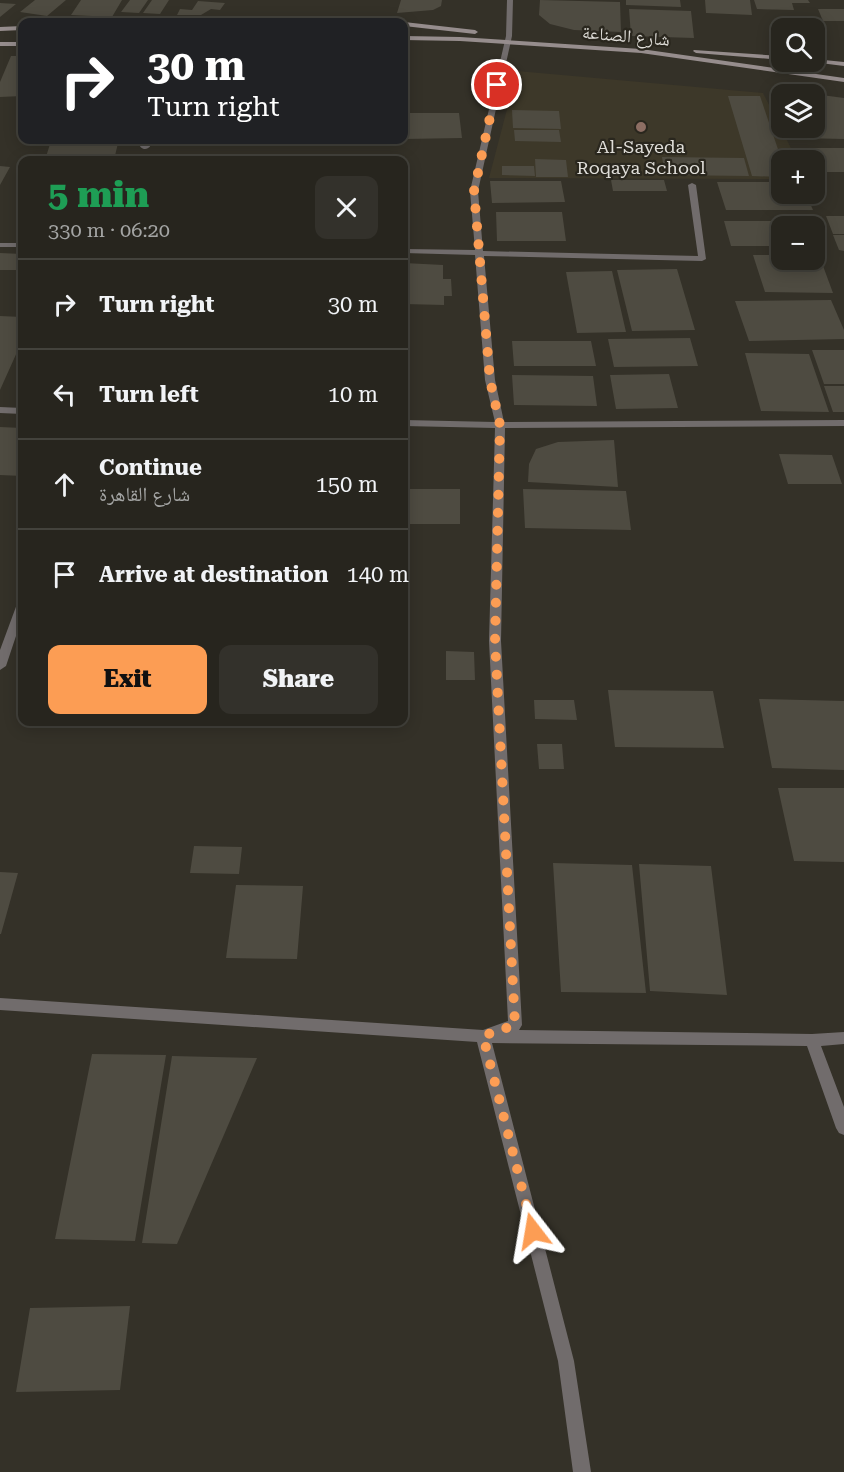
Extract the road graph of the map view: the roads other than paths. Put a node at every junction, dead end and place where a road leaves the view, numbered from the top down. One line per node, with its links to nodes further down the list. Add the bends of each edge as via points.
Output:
1 (510, 0): 6 (street)
2 (408, 25): 6 (main road, شارع الصناعة)
3 (18, 28): 4 (main road)
4 (0, 29)
5 (408, 38): 6 (main road, شارع الصناعة)
6 (508, 39): 9 (main road, شارع الصناعة); 12 (main road, شارع الصناعة, via 641,51); 17 (street, via 474,191)
7 (0, 44): 8 (main road)
8 (18, 44)
9 (771, 57)
10 (825, 62): 11 (main road)
11 (844, 64)
12 (844, 80)
13 (692, 185): 17 (street, via 702,259)
14 (0, 245): 15 (street)
15 (18, 245)
16 (408, 251): 17 (street)
17 (479, 253): 22 (street, via 490,380)
18 (0, 410): 19 (street)
19 (18, 411)
20 (408, 423): 22 (street)
21 (844, 423): 22 (street)
22 (500, 425): 26 (street, via 495,641 515,1025)
23 (18, 615): 24 (street)
24 (0, 666)
25 (0, 1004): 26 (street)
26 (483, 1036): 28 (street); 30 (street, via 566,1361)
27 (844, 1038): 28 (street)
28 (812, 1040): 29 (street)
29 (844, 1128)
30 (582, 1472)

